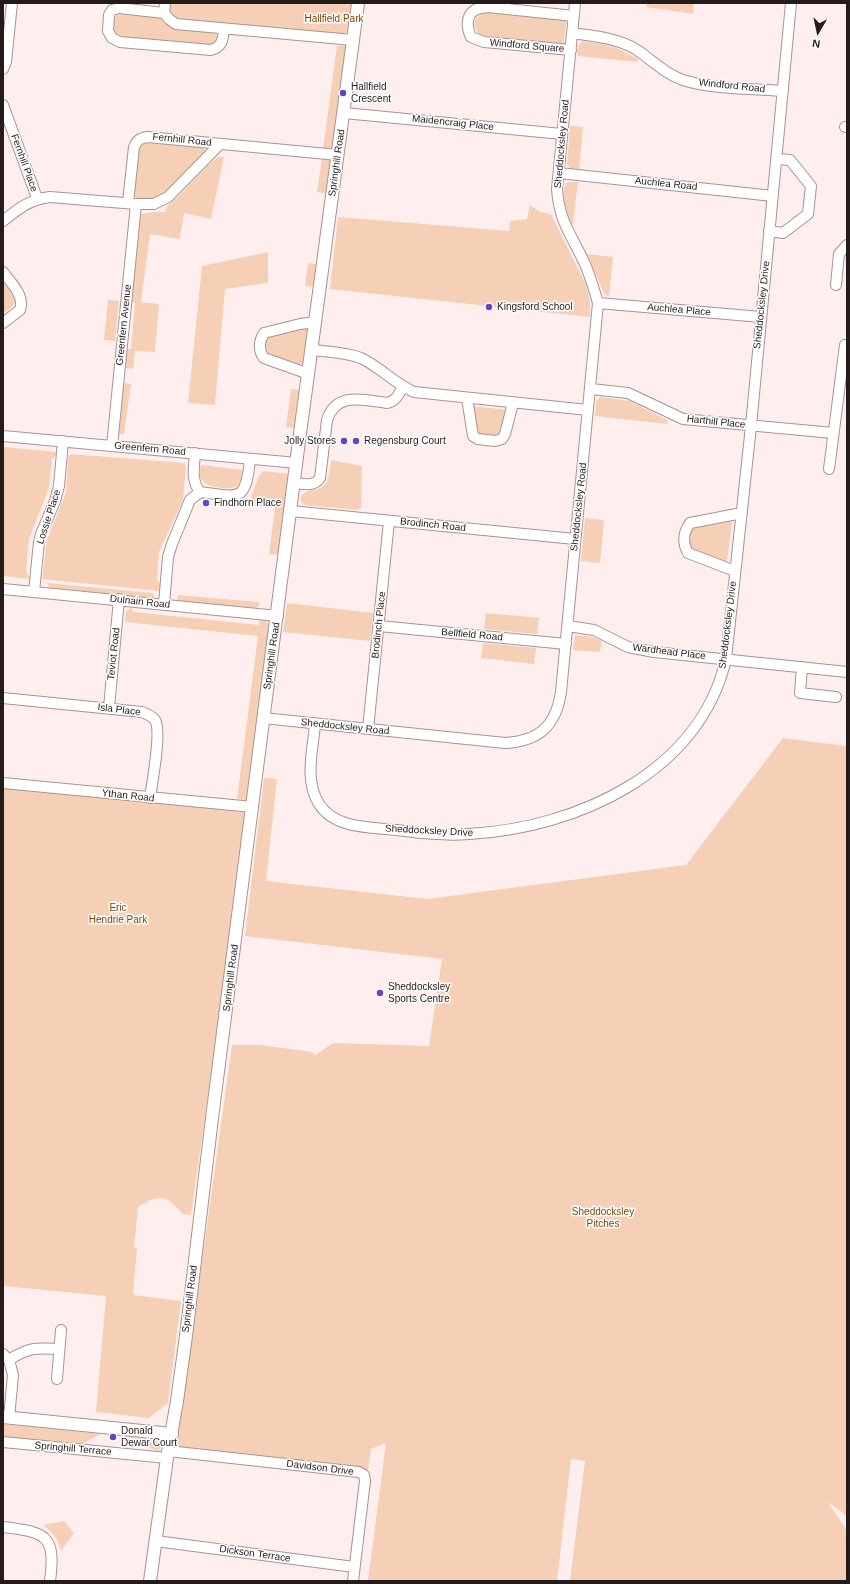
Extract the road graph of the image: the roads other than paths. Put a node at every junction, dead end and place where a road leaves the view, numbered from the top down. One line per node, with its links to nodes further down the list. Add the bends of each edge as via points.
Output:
1 (12, 3): 10 (street)
2 (358, 3): 9 (street, Springhill Road)
3 (575, 3): 6 (street, Sheddocksley Road)
4 (791, 3): 13 (street, Sheddocksley Drive)
5 (165, 8): 7 (street, via 169,19 176,24); 7 (street, via 112,10 109,15 108,31 112,38 120,42 211,50 221,44)
6 (574, 16): 8 (street, Sheddocksley Road); 11 (street, Windford Square, via 488,7 475,10 467,23 471,37 484,42)
7 (224, 29): 9 (street)
8 (572, 33): 11 (street, Sheddocksley Road); 13 (street, Windford Road, via 616,40 683,80 708,85)
9 (354, 40): 15 (street, Springhill Road)
10 (6, 41): 12 (street, via 6,62)
11 (571, 50): 16 (street, Sheddocksley Road)
12 (3, 69)
13 (783, 91): 19 (street, Sheddocksley Drive)
14 (3, 105): 22 (street, Fernhill Place)
15 (344, 113): 16 (street, Maidencraig Place); 18 (street, Springhill Road)
16 (562, 134): 20 (street, Sheddocksley Road)
17 (220, 144): 18 (street, Fernhill Road); 23 (street, Fernhill Road, via 168,197 154,204); 23 (street, Fernhill Road, via 148,137 136,141)
18 (338, 156): 31 (street, Springhill Road)
19 (777, 159): 21 (street, Sheddocksley Drive); 25 (street, via 790,160 810,186 808,214 783,233)
20 (559, 173): 21 (street, Auchlea Road); 29 (street, Sheddocksley Road, via 558,206 564,224 593,282)
21 (773, 196): 25 (street, Sheddocksley Drive)
22 (37, 198): 23 (street, Fernhill Road, via 65,197); 24 (street)
23 (132, 204): 45 (street, Greenfern Avenue)
24 (3, 221)
25 (769, 231): 30 (street, Sheddocksley Drive)
26 (847, 246): 28 (street, via 839,254)
27 (3, 272): 32 (street, via 22,301 20,310)
28 (836, 285)
29 (598, 303): 30 (street, Auchlea Place); 37 (street, Sheddocksley Road)
30 (761, 317): 41 (street, Sheddocksley Drive)
31 (316, 322): 34 (street, Springhill Road); 35 (street, via 264,333 259,349 264,358)
32 (3, 323)
33 (845, 345): 42 (street)
34 (312, 350): 35 (street, Springhill Road); 36 (street, via 350,354 363,359)
35 (309, 374): 48 (street, Springhill Road)
36 (403, 387): 38 (street, via 414,392); 50 (street, via 392,402 352,399 336,405 330,411 327,420 318,482)
37 (591, 389): 40 (street, Sheddocksley Road); 41 (street, Harthill Place, via 628,393 683,420)
38 (467, 398): 39 (street); 39 (street, via 473,436 478,440 502,439)
39 (513, 403): 40 (street)
40 (588, 410): 55 (street, Sheddocksley Road)
41 (751, 426): 42 (street); 53 (street, Sheddocksley Drive)
42 (833, 433): 49 (street)
43 (3, 436): 44 (street, Greenfern Road)
44 (63, 441): 45 (street, Greenfern Road); 58 (street, Lossie Place, via 59,486 39,542)
45 (112, 446): 46 (street, Greenfern Road)
46 (195, 454): 47 (street, Greenfern Road); 51 (street, via 194,477)
47 (250, 459): 48 (street, Greenfern Road); 51 (street, via 247,483 240,494 234,496)
48 (297, 463): 50 (street, Springhill Road)
49 (829, 469)
50 (294, 483): 52 (street, Springhill Road)
51 (200, 492): 60 (street, via 190,500 172,544 168,557)
52 (291, 511): 54 (street, Brodinch Road); 61 (street, Springhill Road)
53 (742, 513): 56 (street, Sheddocksley Drive); 56 (street, Sheddocksley Drive, via 690,523 683,538 688,553)
54 (389, 521): 55 (street, Brodinch Road); 62 (street, Brodinch Place)
55 (575, 539): 63 (street, Sheddocksley Road)
56 (735, 570): 65 (street, Sheddocksley Drive)
57 (3, 589): 58 (street, Dulnain Road)
58 (34, 592): 59 (street, Dulnain Road)
59 (119, 599): 60 (street, Dulnain Road); 70 (street, Teviot Road)
60 (164, 604): 61 (street, Dulnain Road)
61 (278, 616): 71 (street, Springhill Road)
62 (379, 626): 64 (street, Bellfield Road); 73 (street, Brodinch Place)
63 (568, 626): 64 (street, Sheddocksley Road); 65 (street, Wardhead Place, via 594,630 628,647)
64 (566, 644): 73 (street, Sheddocksley Road, via 559,706 554,718 534,737 520,742 505,743)
65 (726, 659): 66 (street, Wardhead Place); 72 (street, Sheddocksley Drive, via 719,684 707,710 679,748 652,772 605,799 575,812 497,832 410,832 354,826 334,818 320,804 311,783)
66 (802, 667): 67 (street, Wardhead Place); 68 (street, via 800,693)
67 (847, 672)
68 (836, 696)
69 (3, 698): 70 (street, Isla Place)
70 (108, 708): 75 (street, Isla Place, via 142,712 154,719 157,725)
71 (264, 718): 72 (street, Sheddocksley Road); 76 (street, Springhill Road)
72 (315, 724): 73 (street, Sheddocksley Road)
73 (368, 729)
74 (3, 783): 75 (street, Ythan Road)
75 (150, 798): 76 (street, Ythan Road)
76 (253, 808): 82 (street, Springhill Road)
77 (61, 1330): 78 (street)
78 (60, 1349): 79 (street, via 36,1348); 80 (street)
79 (6, 1357): 81 (street, via 13,1375)
80 (57, 1379)
81 (6, 1418): 82 (street)
82 (172, 1434): 84 (street, Springhill Road)
83 (3, 1442): 84 (street, Springhill Terrace)
84 (168, 1455): 86 (street, Springhill Road); 87 (street, Davidson Drive, via 359,1472 364,1475 366,1481)
85 (3, 1527): 88 (street, via 28,1530 43,1537 51,1547)
86 (156, 1540): 87 (street, Dickson Terrace); 89 (street, Springhill Road)
87 (354, 1567): 90 (street, Davidson Drive)
88 (50, 1581)
89 (150, 1581)
90 (353, 1581)

